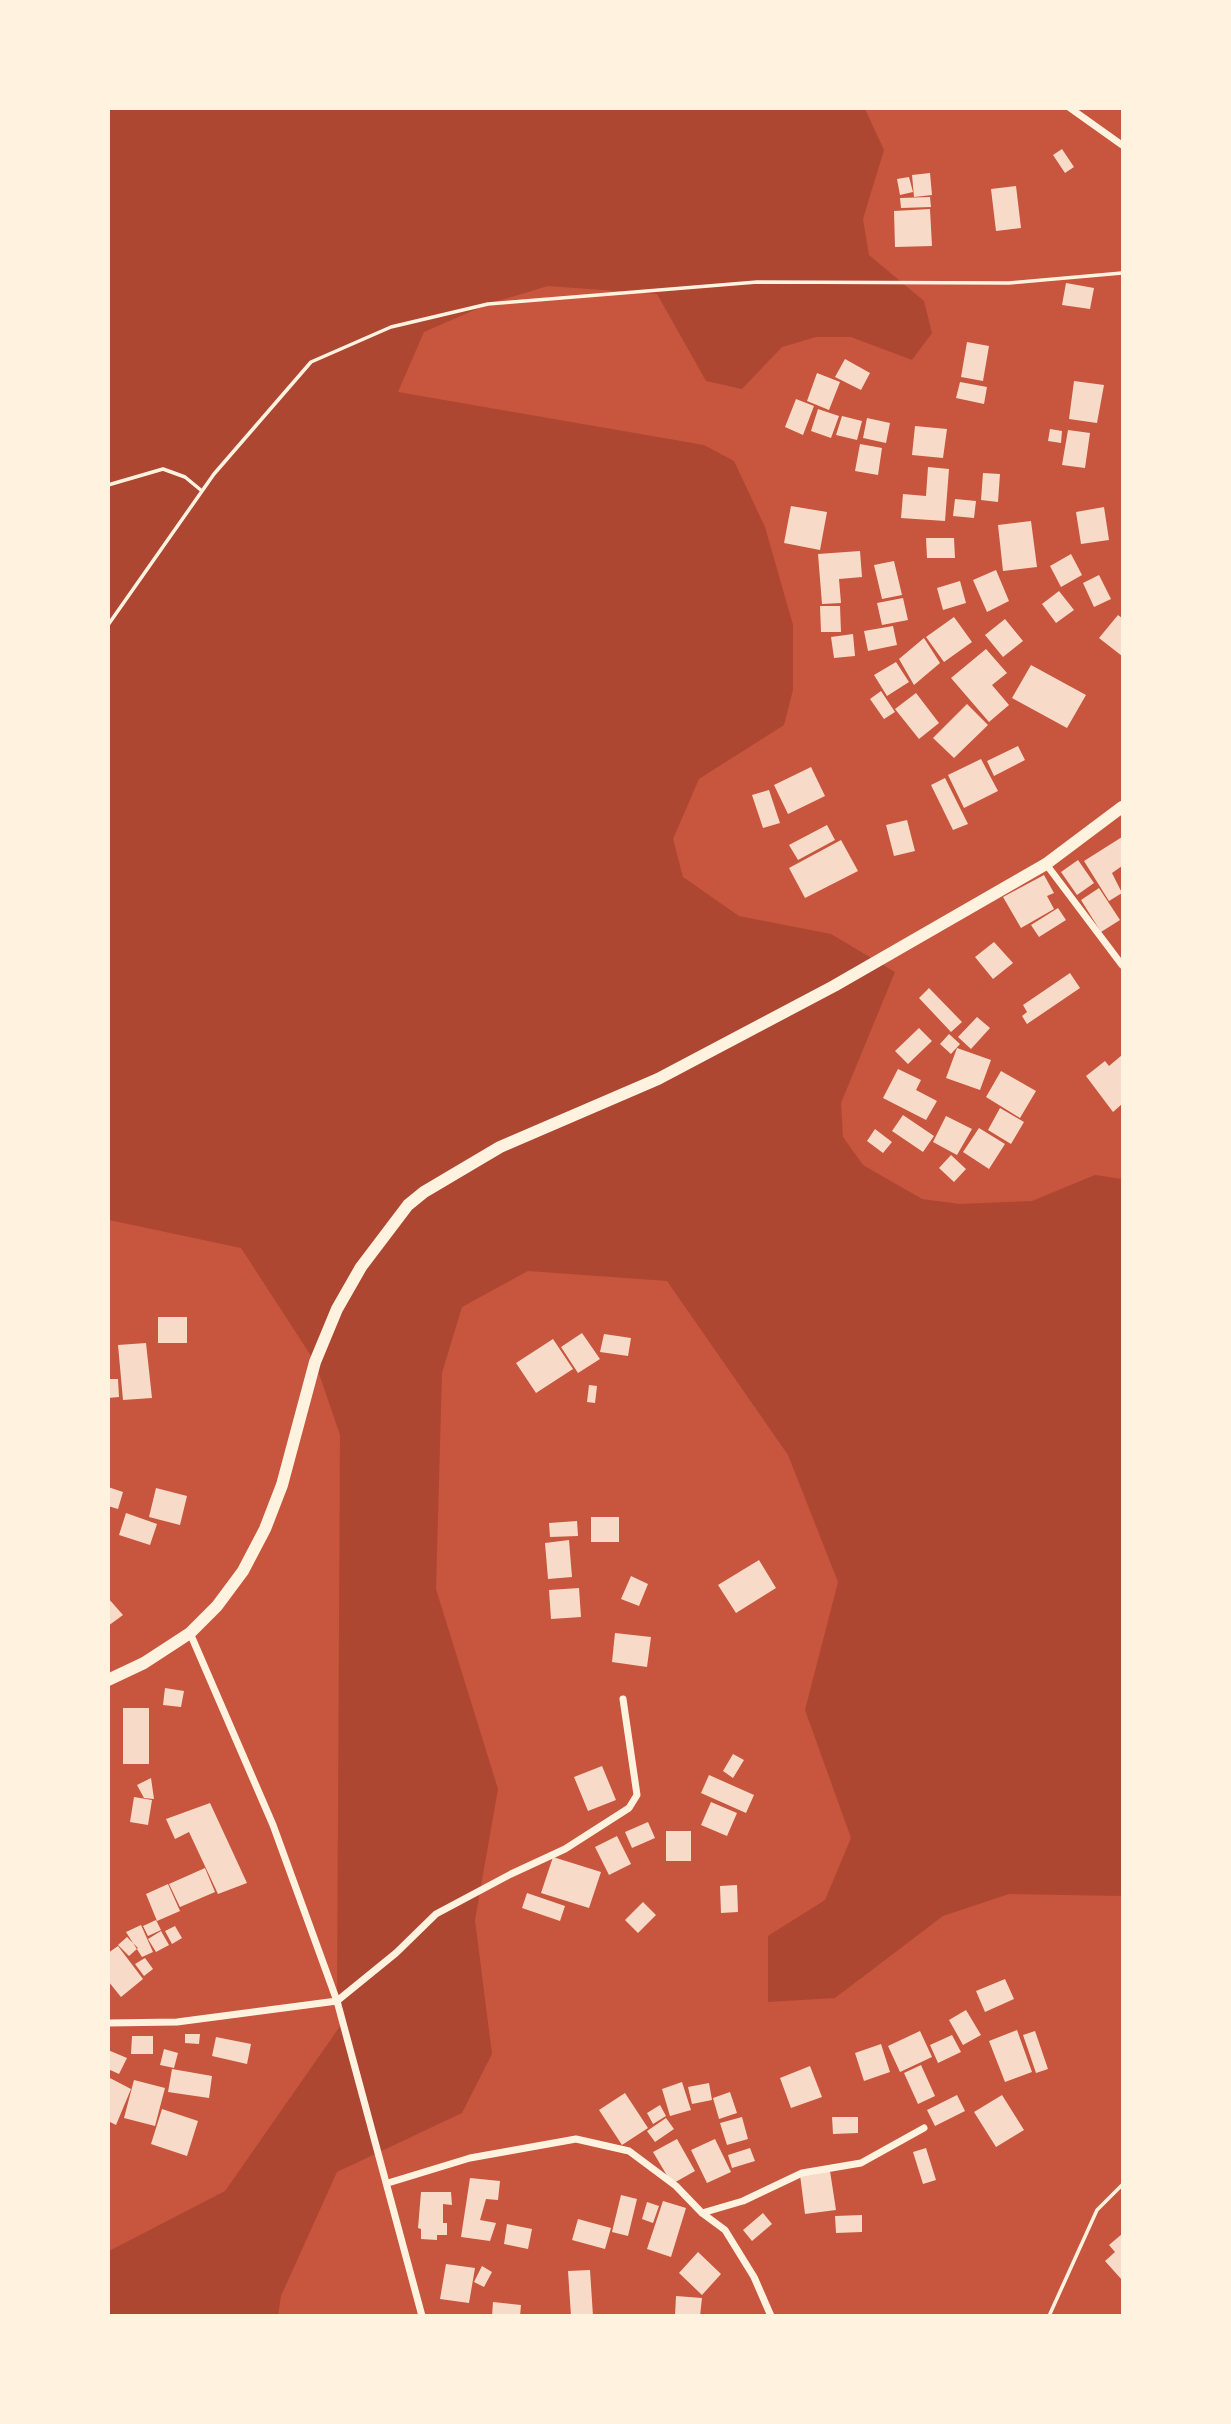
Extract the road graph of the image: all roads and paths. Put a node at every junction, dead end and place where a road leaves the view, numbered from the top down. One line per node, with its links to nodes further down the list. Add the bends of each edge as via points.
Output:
1 (1070, 108): 2 (street)
2 (1122, 145)
3 (1122, 273): 5 (path, via 1009,283 757,282 488,304 391,327 311,362)
4 (108, 485): 5 (path, via 163,469)
5 (202, 491): 6 (path)
6 (108, 625)
7 (1122, 807): 8 (highway)
8 (1046, 864): 9 (street); 10 (highway, via 834,986 658,1079 500,1147 408,1205 337,1309 315,1362 265,1530 236,1579)
9 (1122, 965)
10 (190, 1633): 11 (highway, via 144,1663); 13 (street, via 273,1825)
11 (108, 1679)
12 (623, 1699): 13 (street, via 637,1794 629,1808 565,1849 436,1914)
13 (337, 2001): 14 (street, via 177,2022); 16 (street)
14 (108, 2023)
15 (924, 2128): 18 (street, via 861,2163 802,2173 743,2201)
16 (388, 2183): 18 (street, via 470,2158 576,2139 629,2151 676,2186); 19 (street)
17 (1122, 2185): 21 (path, via 1097,2210)
18 (702, 2213): 20 (street, via 726,2230)
19 (422, 2315)
20 (771, 2315)
21 (1049, 2315)

